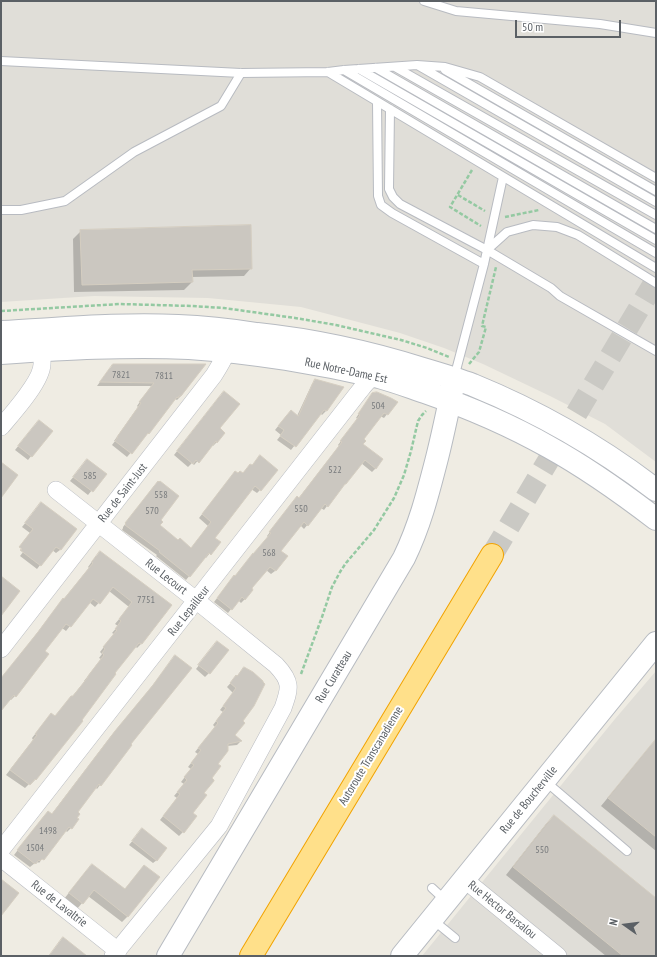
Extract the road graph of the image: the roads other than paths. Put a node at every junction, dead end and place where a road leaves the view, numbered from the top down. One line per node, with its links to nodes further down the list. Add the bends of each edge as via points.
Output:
1 (424, 1): 2 (lane, via 456,11 600,24)
2 (656, 33)
3 (1, 61): 11 (lane)
4 (417, 65): 5 (lane); 6 (lane); 17 (lane)
5 (439, 66): 15 (lane, via 480,78); 16 (lane)
6 (395, 67): 7 (lane); 19 (lane)
7 (376, 68): 8 (lane); 20 (lane)
8 (359, 69): 9 (lane); 21 (lane)
9 (344, 70): 10 (lane); 23 (lane)
10 (328, 72): 11 (lane); 12 (lane)
11 (241, 73): 18 (lane, via 221,106 134,152 65,201 21,210)
12 (377, 102): 13 (lane); 24 (lane, via 378,196 381,204 392,213)
13 (390, 109): 14 (lane); 22 (lane, via 389,189 393,197 400,204)
14 (503, 177): 22 (lane); 25 (lane)
15 (656, 178)
16 (656, 191)
17 (656, 202)
18 (1, 210)
19 (656, 215)
20 (656, 228)
21 (656, 240)
22 (487, 250): 24 (lane); 26 (lane, via 507,232 533,225 557,227 578,235); 31 (lane, via 560,296)
23 (656, 253)
24 (484, 264): 33 (lane)
25 (656, 268)
26 (656, 283)
27 (233, 331): 29 (main road, Rue Notre-Dame Est, via 152,325 81,327); 30 (street, Rue de Saint-Just); 33 (main road, Rue Notre-Dame Est, via 303,340)
28 (1, 332): 29 (main road, Rue Notre-Dame Est)
29 (39, 340): 30 (main road, Rue Notre-Dame Est, via 121,348); 32 (main road, Rue Notre-Dame Est); 36 (street, via 41,374)
30 (228, 351): 34 (main road, Rue Notre-Dame Est, via 307,363); 40 (street, Rue de Saint-Just, via 214,375)
31 (656, 351)
32 (1, 353)
33 (460, 374): 35 (main road, Rue Curatteau); 38 (main road, Rue Notre-Dame Est, via 473,386 553,423 600,451)
34 (380, 378): 35 (main road, Rue Notre-Dame Est); 41 (street, Rue Lepailleur, via 369,380 358,393)
35 (440, 404): 39 (main road, Rue Notre-Dame Est, via 489,417 550,447 606,482); 52 (main road, Rue Curatteau, via 446,421 416,532 404,558)
36 (1, 428)
37 (56, 490): 40 (street, Rue Lecourt)
38 (656, 490)
39 (656, 519)
40 (99, 524): 41 (street, Rue Lecourt); 43 (street, Rue de Saint-Just)
41 (197, 601): 45 (street, Rue Lepailleur); 51 (street, Rue Lecourt, via 294,680 282,708 219,826)
42 (656, 643): 44 (main road, Rue de Boucherville)
43 (1, 649)
44 (544, 781): 46 (lane); 48 (main road, Rue de Boucherville)
45 (1, 850)
46 (627, 851)
47 (1, 858): 51 (street, Rue de Lavaltrie)
48 (465, 880): 49 (main road, Rue de Boucherville, via 439,895); 56 (street, Rue Hector Barsalou)
49 (432, 919): 50 (lane); 55 (main road, Rue de Boucherville)
50 (455, 938)
51 (115, 953)
52 (168, 956)
53 (252, 956): 54 (highway, Autoroute Transcanadienne, via 497,558)
54 (267, 956)
55 (402, 956)
56 (558, 956)

